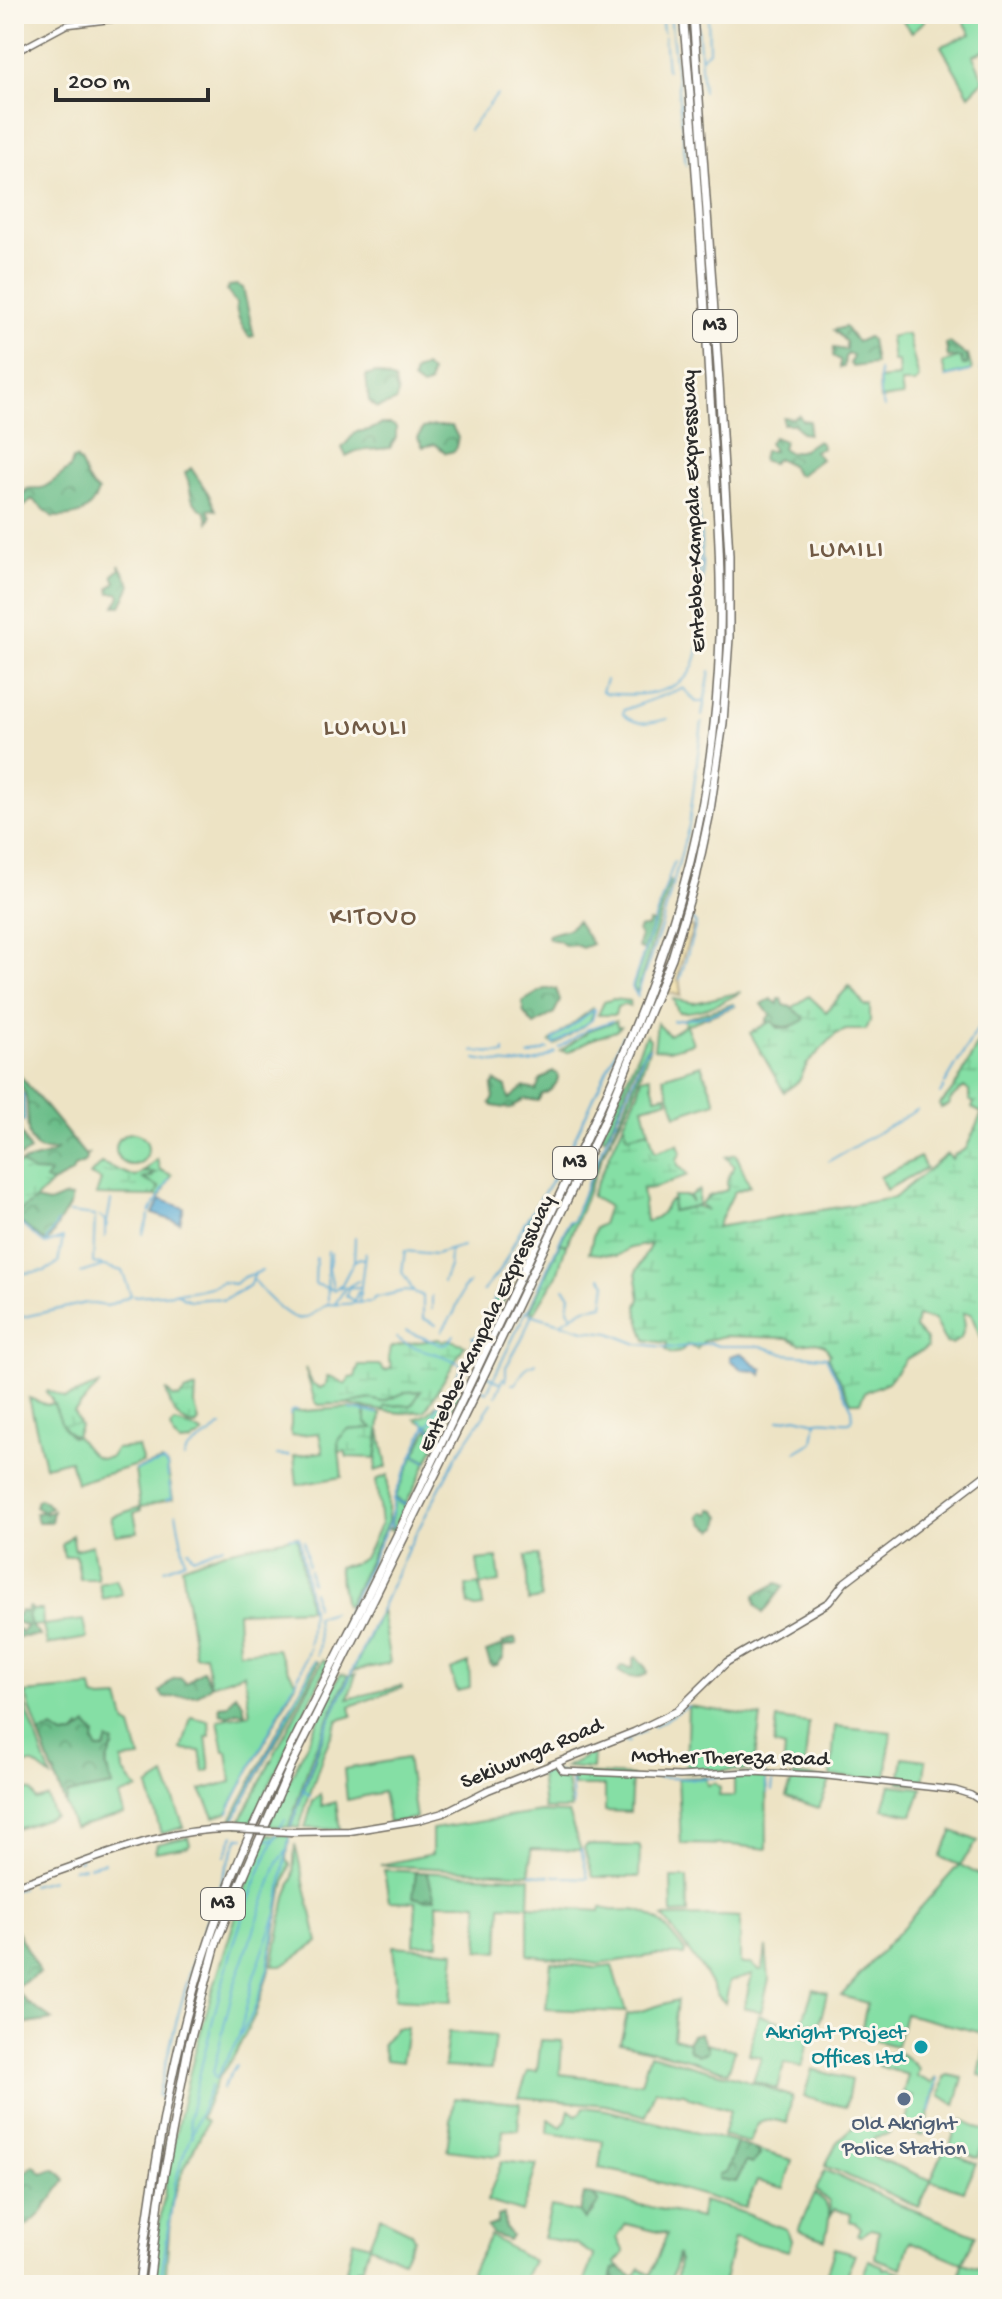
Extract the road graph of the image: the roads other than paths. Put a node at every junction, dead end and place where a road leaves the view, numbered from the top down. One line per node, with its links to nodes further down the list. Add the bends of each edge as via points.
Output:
1 (154, 14): 4 (street, via 66,25)
2 (683, 14): 9 (highway, Entebbe-Kampala Expressway / M3, via 721,628 714,723 692,855 664,952 607,1094 261,1810 217,1919 177,2062)
3 (693, 14): 10 (highway, Entebbe-Kampala Expressway / M3, via 729,556 723,723 696,878 672,958 604,1122 290,1768 229,1910 185,2063)
4 (14, 53)
5 (988, 1473): 6 (main road, Sekiwunga Road, via 845,1582 829,1602 727,1662 677,1711)
6 (558, 1764): 7 (street, Mother Thereza Road, via 563,1771 680,1776 818,1775 955,1790); 8 (main road, Sekiwunga Road, bridge, via 418,1820 350,1831 201,1830 151,1840)
7 (988, 1806)
8 (14, 1886)
9 (139, 2285)
10 (149, 2285)

